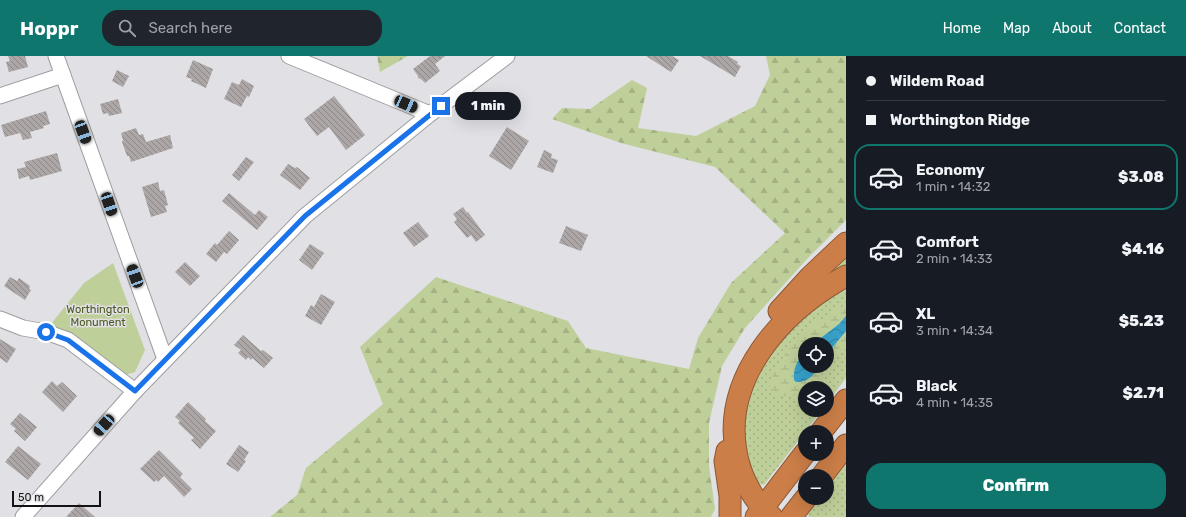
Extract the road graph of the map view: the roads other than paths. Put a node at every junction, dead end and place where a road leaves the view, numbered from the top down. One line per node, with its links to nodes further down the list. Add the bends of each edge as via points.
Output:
1 (56, 56): 4 (street)
2 (290, 56): 6 (street)
3 (507, 56): 6 (street)
4 (63, 75): 5 (street); 11 (street)
5 (0, 96)
6 (430, 114): 11 (street, via 305,216)
7 (846, 243): 10 (highway, via 775,316 767,330)
8 (846, 276): 10 (highway, via 799,308 780,326)
9 (0, 318): 12 (street, via 23,328 46,332 68,340)
10 (762, 349): 15 (highway, via 740,390)
11 (165, 359): 12 (street)
12 (135, 391): 21 (street)
13 (846, 400): 14 (highway)
14 (826, 425)
15 (734, 434): 20 (highway, via 742,474); 22 (highway, via 725,457)
16 (846, 445): 18 (highway)
17 (800, 461): 20 (highway)
18 (827, 469)
19 (800, 505): 23 (highway)
20 (764, 514)
21 (23, 517)
22 (730, 517)
23 (791, 517)

